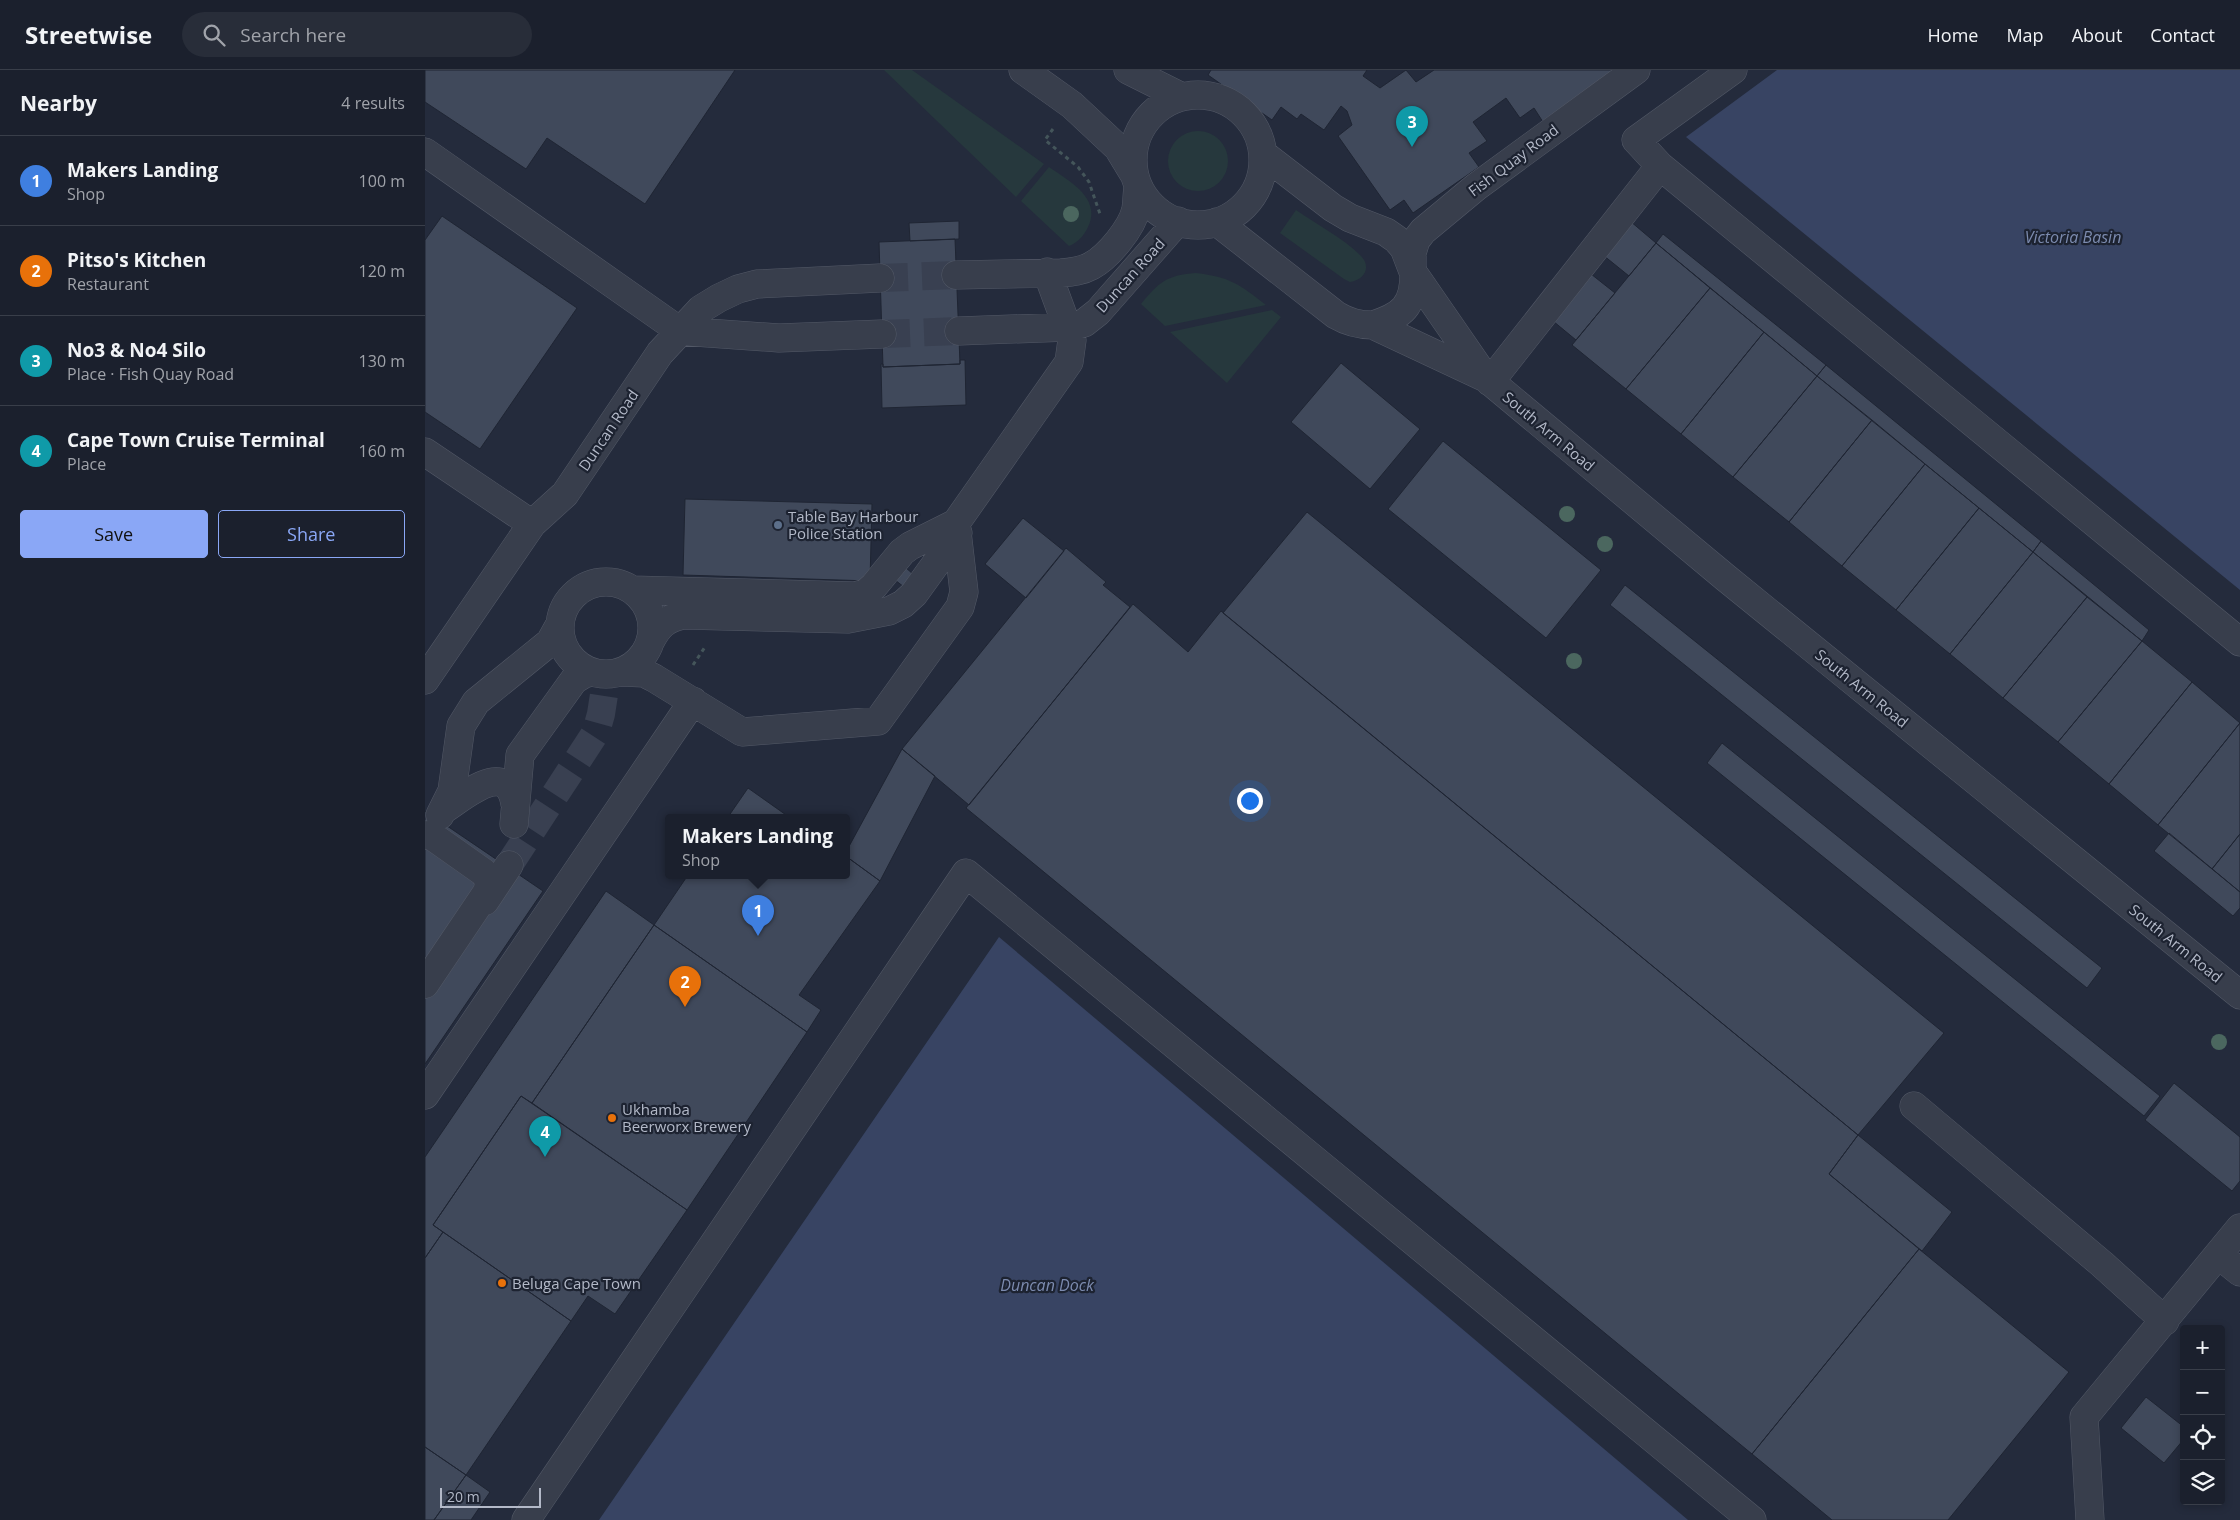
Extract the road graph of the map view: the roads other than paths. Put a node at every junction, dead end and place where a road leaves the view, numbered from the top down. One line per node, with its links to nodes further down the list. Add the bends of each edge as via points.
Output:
1 (1023, 70): 9 (street, via 1072,105 1118,148)
2 (1128, 70): 5 (street)
3 (1636, 70): 12 (street, Fish Quay Road, via 1476,187 1423,231 1412,253)
4 (1733, 70): 8 (street, via 1636,140)
5 (1183, 97): 7 (street, via 1219,98 1236,107 1259,136); 9 (street, via 1163,106 1146,121 1133,154)
6 (425, 152): 18 (street)
7 (1263, 154): 11 (street, via 1259,184 1252,197 1230,217); 12 (street, South Arm Road, via 1333,208 1396,239 1404,248)
8 (1660, 166): 21 (street); 28 (street)
9 (1137, 181): 10 (street, via 1152,206); 13 (street, via 1136,210 1131,224 1102,258 1085,269)
10 (1178, 221): 11 (street, via 1190,225); 17 (street, Duncan Road, via 1098,312 1084,323)
11 (1217, 222): 16 (street, South Arm Road, via 1348,322)
12 (1413, 270): 16 (street, Fish Quay Road, via 1414,291 1403,309 1397,316); 21 (street, South Arm Road)
13 (1047, 272): 14 (street); 17 (street)
14 (957, 275)
15 (880, 278): 18 (street, Duncan Road, via 777,282 738,289 701,309)
16 (1373, 325): 21 (street, South Arm Road)
17 (1069, 327): 19 (street, Duncan Road); 24 (street, via 1072,350 1069,362)
18 (680, 331): 20 (street, via 779,338); 23 (street, Duncan Road, via 660,354 565,494)
19 (959, 331)
20 (882, 334)
21 (1488, 380): 37 (street, South Arm Road)
22 (425, 452): 23 (street)
23 (531, 524): 31 (street, Duncan Road)
24 (957, 528): 25 (street, via 910,546 874,586 855,596); 27 (street, via 914,594 889,611 848,619 673,617 656,630); 32 (street, via 964,592 960,607 878,721 743,732)
25 (632, 590): 26 (street, via 618,583 586,586 565,608); 27 (street, via 650,613)
26 (560, 624): 29 (street, via 567,654); 33 (street, via 550,642 476,702 461,726 453,790)
27 (650, 642): 30 (street, via 634,665)
28 (2240, 642)
29 (592, 672): 30 (street); 33 (street, via 574,680 519,755 515,814 514,794 505,784 493,781 485,783)
30 (622, 672): 32 (street, via 644,673)
31 (425, 680)
32 (693, 701): 38 (street)
33 (436, 820): 35 (street, via 432,836 483,872 490,881 487,892)
34 (509, 865): 36 (street)
35 (425, 984)
36 (425, 989)
37 (2240, 994)
38 (425, 1095)
39 (1915, 1106): 43 (street)
40 (2240, 1228): 41 (street)
41 (2219, 1255): 42 (street); 43 (street)
42 (2240, 1272)
43 (2165, 1321): 46 (street, via 2084,1417)
44 (526, 1520): 45 (street, via 966,873)
45 (1752, 1520)
46 (2090, 1520)

